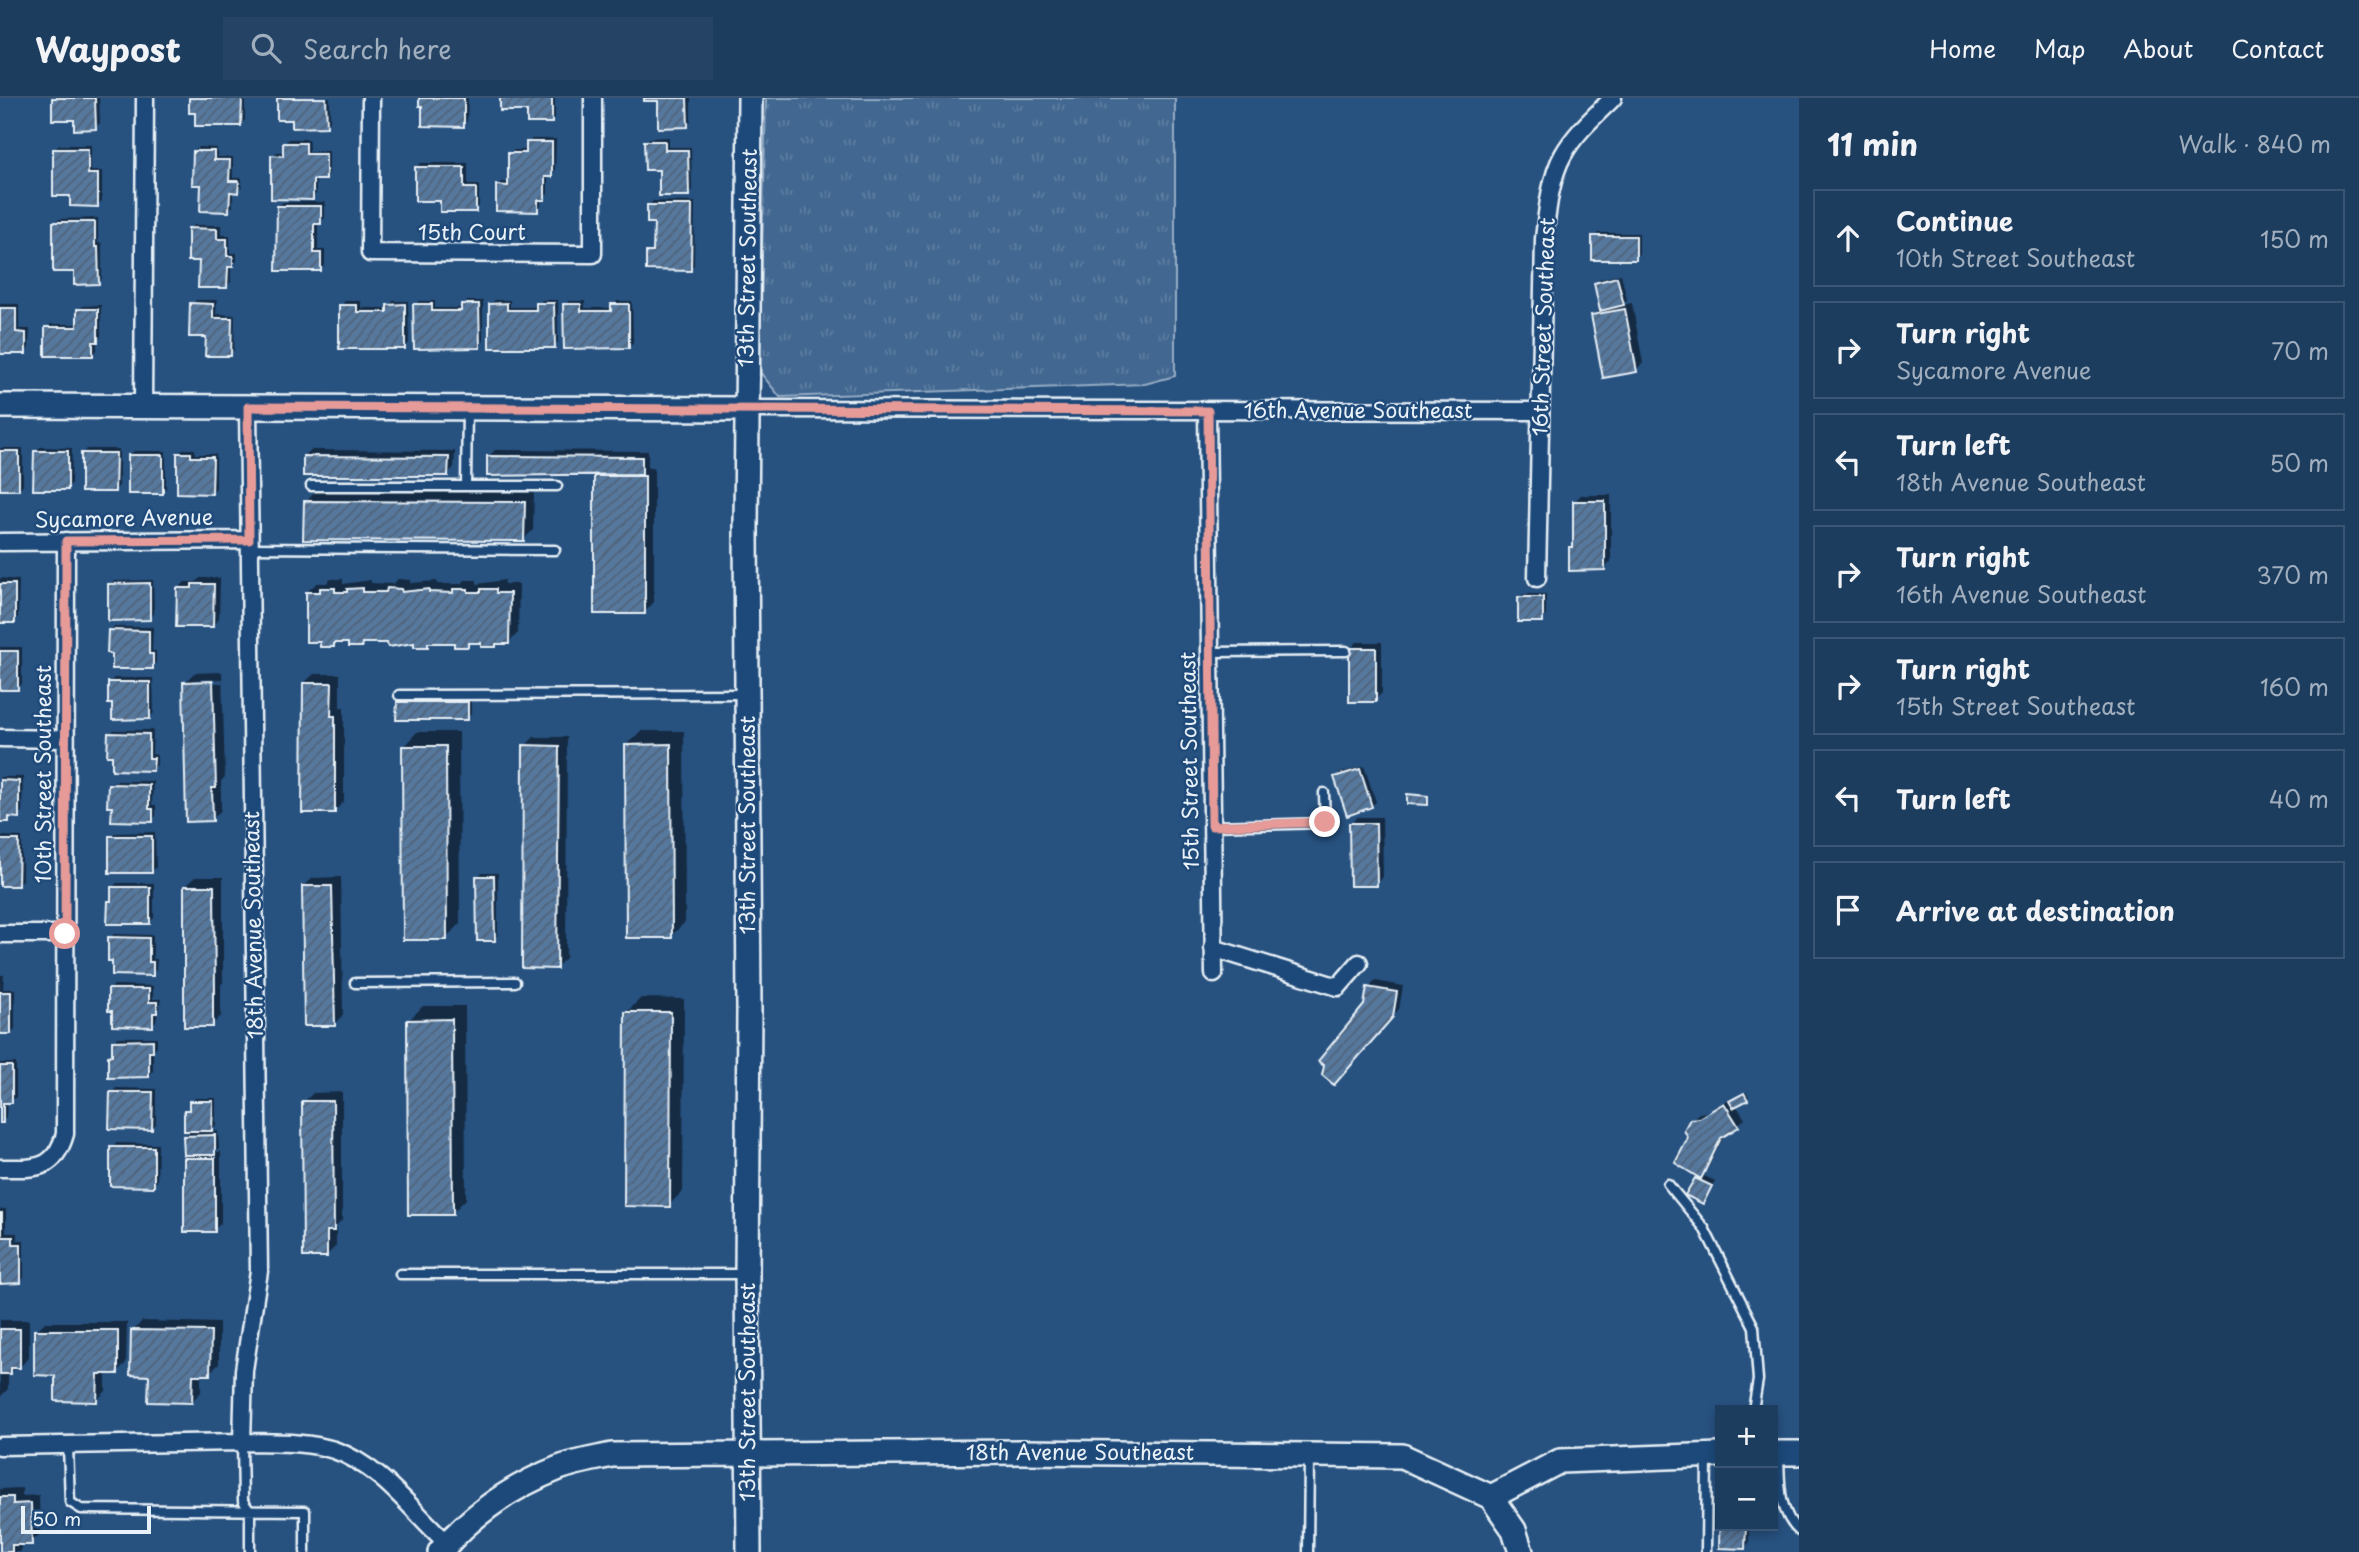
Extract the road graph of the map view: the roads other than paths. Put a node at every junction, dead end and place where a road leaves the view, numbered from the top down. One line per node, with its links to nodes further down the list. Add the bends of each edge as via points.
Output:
1 (145, 98): 7 (street)
2 (371, 98): 3 (street, 15th Court, via 370,253 593,254)
3 (593, 98)
4 (750, 98): 10 (street, 13th Street Southeast)
5 (1614, 98): 12 (street, 16th Street Southeast, via 1563,155 1549,198)
6 (0, 406): 7 (street, 16th Avenue Southeast)
7 (143, 407): 8 (street, 16th Avenue Southeast)
8 (248, 407): 9 (street, 16th Avenue Southeast); 18 (street, 18th Avenue Southeast)
9 (467, 407): 10 (street, 16th Avenue Southeast); 15 (lane)
10 (746, 409): 11 (street, 16th Avenue Southeast); 23 (street, 13th Street Southeast)
11 (1208, 411): 12 (street, 16th Avenue Southeast); 22 (street, 15th Street Southeast)
12 (1540, 411): 20 (street, 16th Street Southeast)
13 (556, 485): 15 (lane)
14 (311, 486): 15 (lane)
15 (466, 486)
16 (66, 541): 17 (street, Sycamore Avenue); 18 (street, Sycamore Avenue); 26 (street, 10th Street Southeast)
17 (0, 542)
18 (249, 544): 19 (lane); 41 (street, 18th Avenue Southeast, via 259,1271 244,1370)
19 (555, 550)
20 (1537, 579)
21 (1346, 650): 22 (lane)
22 (1210, 652): 28 (street, 15th Street Southeast)
23 (747, 694): 24 (lane); 39 (street, 13th Street Southeast)
24 (399, 695)
25 (0, 738): 26 (street)
26 (65, 739): 30 (street, 10th Street Southeast)
27 (1324, 793): 28 (lane, via 1325,822)
28 (1212, 826): 31 (street, 15th Street Southeast)
29 (0, 934): 30 (street)
30 (65, 934): 36 (street, 10th Street Southeast, via 65,1134 61,1150 52,1161 39,1166)
31 (1213, 948): 32 (street, via 1338,987); 33 (street)
32 (1359, 963)
33 (1214, 974)
34 (515, 982): 35 (lane)
35 (355, 983)
36 (0, 1168)
37 (1668, 1184): 40 (lane, via 1704,1228 1754,1327 1758,1380)
38 (400, 1275): 39 (lane)
39 (747, 1275): 44 (street, 13th Street Southeast)
40 (1754, 1405)
41 (242, 1441): 43 (street, 18th Avenue Southeast); 49 (lane, via 243,1501); 51 (street, 18th Avenue Southeast, via 302,1444 335,1451 362,1464 384,1481)
42 (0, 1446): 43 (street, 18th Avenue Southeast)
43 (68, 1446): 49 (lane, via 69,1502 81,1509)
44 (749, 1453): 45 (street, 18th Avenue Southeast); 51 (street, 18th Avenue Southeast, via 611,1455 561,1468 486,1508); 54 (street, 13th Street Southeast)
45 (1309, 1453): 48 (street, 18th Avenue Southeast, via 1402,1456); 55 (lane)
46 (1784, 1453): 50 (lane, via 1781,1501)
47 (1713, 1455): 48 (street, via 1560,1461); 57 (lane)
48 (1491, 1497): 56 (street, via 1514,1530)
49 (250, 1511): 52 (lane); 53 (lane, via 305,1511)
50 (1799, 1531)
51 (444, 1548)
52 (250, 1552)
53 (305, 1552)
54 (749, 1552)
55 (1308, 1552)
56 (1521, 1552)
57 (1706, 1552)

